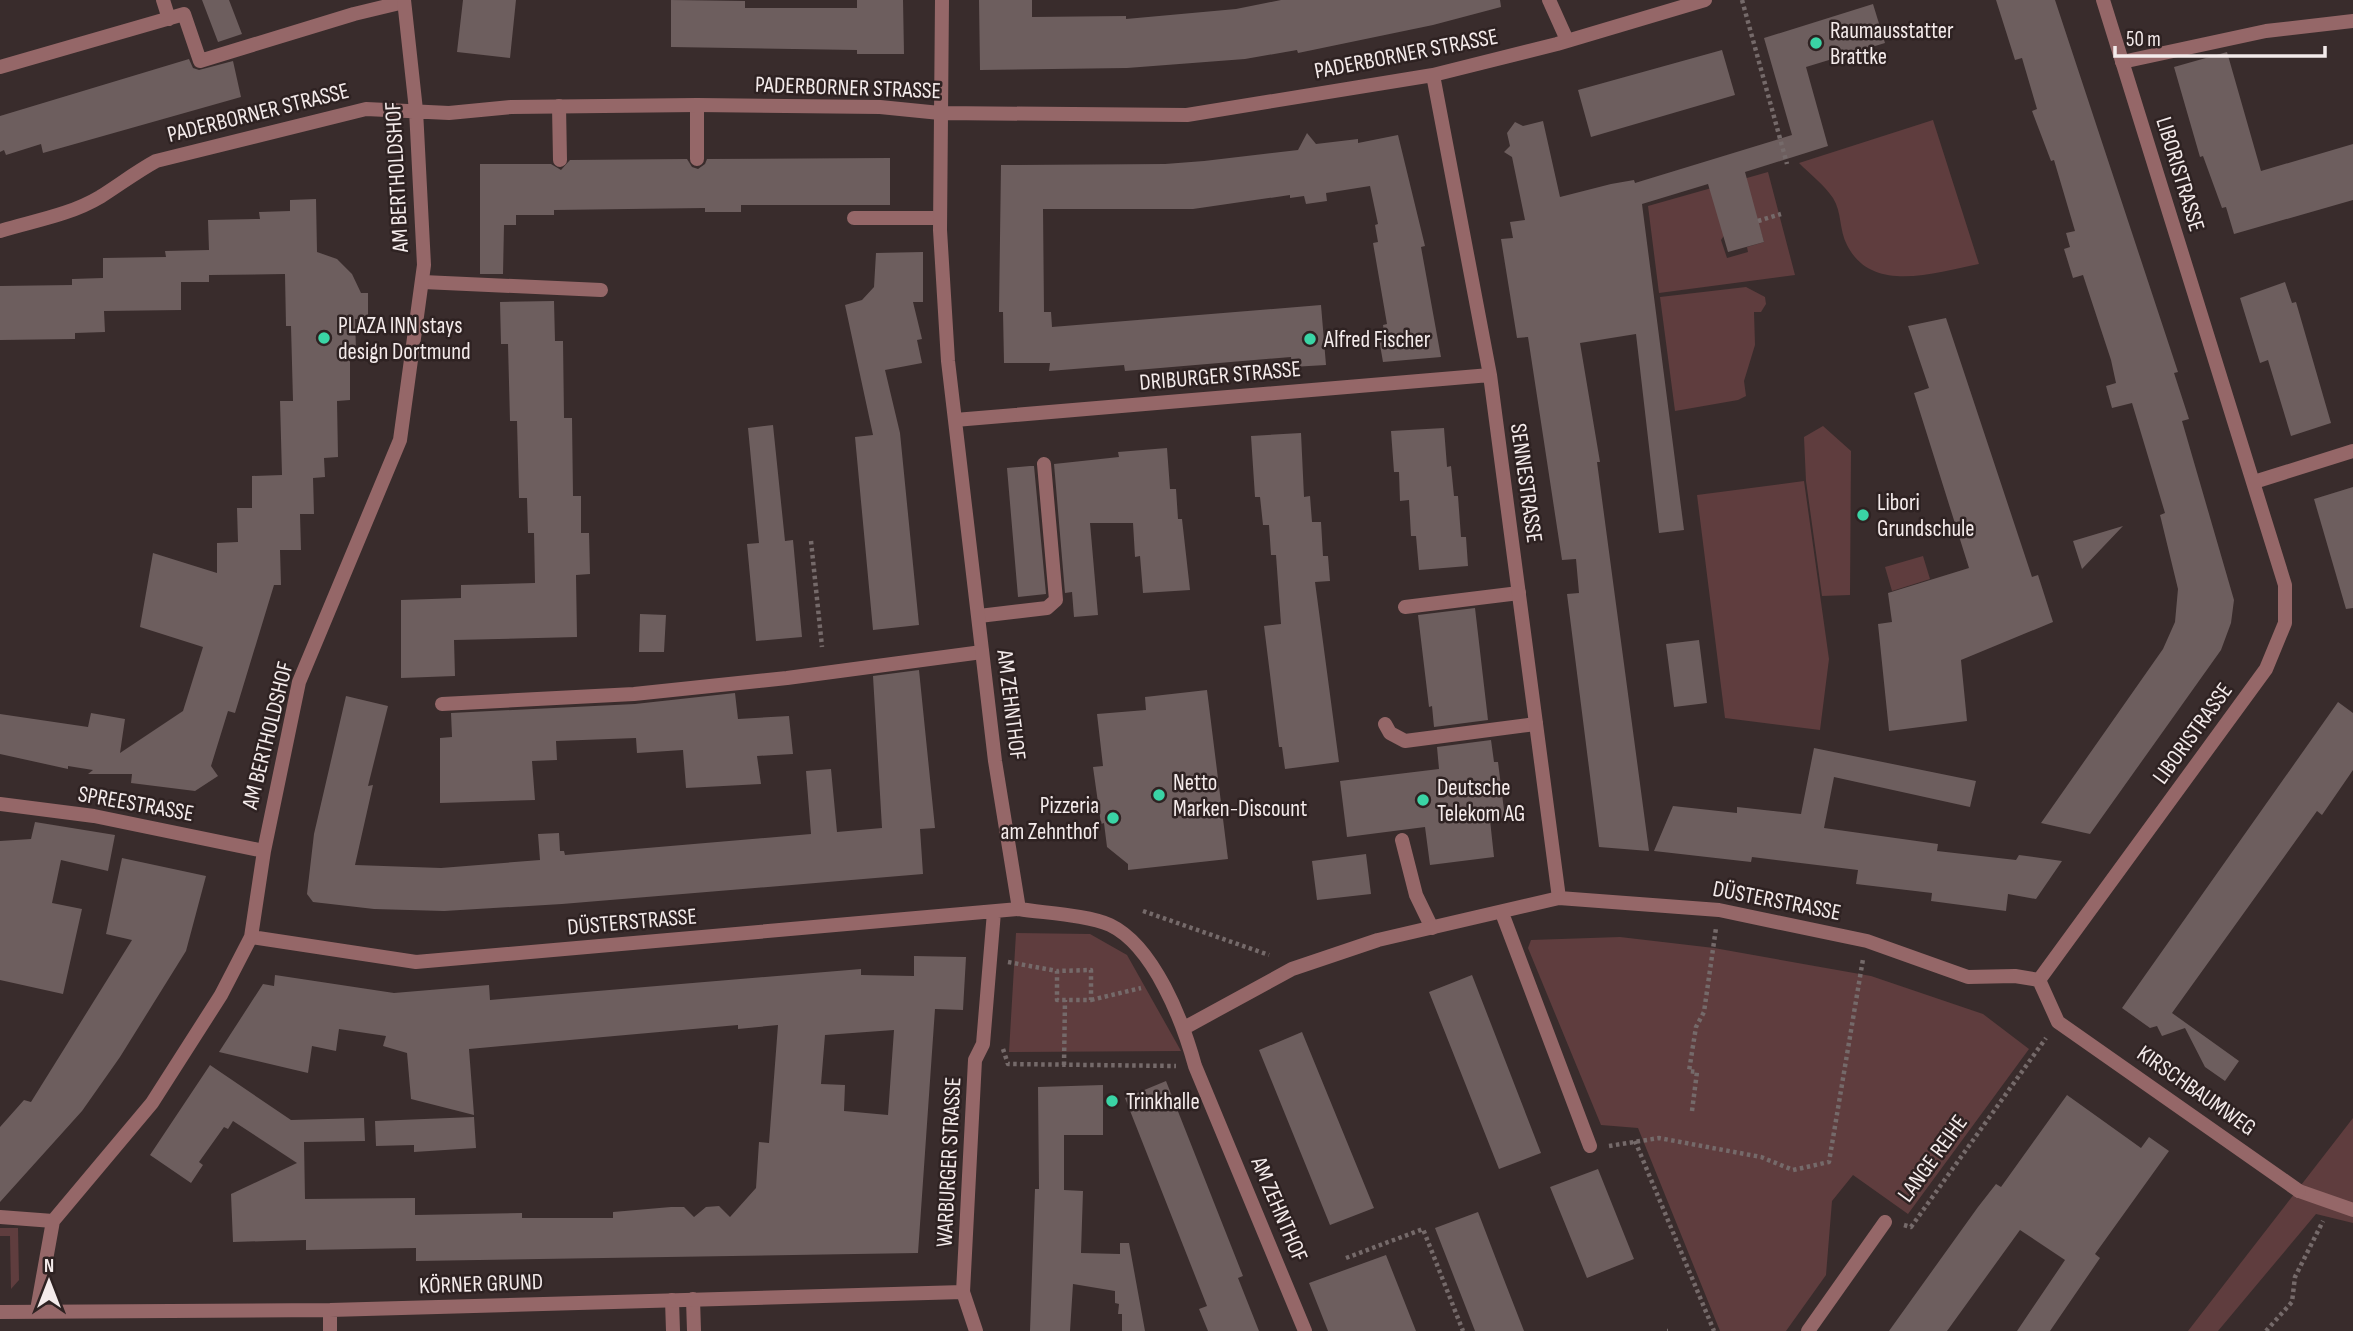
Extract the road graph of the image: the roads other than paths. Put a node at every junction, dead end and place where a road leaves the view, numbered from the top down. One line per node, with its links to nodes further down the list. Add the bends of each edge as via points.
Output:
1 (163, 0): 7 (street)
2 (942, 0): 16 (street, AM ZEHNTHOF)
3 (1549, 0): 9 (street)
4 (1705, 0): 9 (street, PADERBORNER STRASSE)
5 (2103, 0): 10 (street, LIBORISTRASSE)
6 (404, 1): 7 (street, via 200,61 184,14); 15 (street, AM BERTHOLDSHOF)
7 (169, 19): 11 (street)
8 (2353, 21): 10 (street, via 2266,30)
9 (1567, 40): 12 (street, PADERBORNER STRASSE)
10 (2122, 62): 28 (street, LIBORISTRASSE)
11 (0, 67)
12 (1433, 75): 16 (street, PADERBORNER STRASSE, via 1187,115); 24 (street, SENNESTRASSE)
13 (697, 105): 14 (street, PADERBORNER STRASSE); 16 (street, PADERBORNER STRASSE, via 880,107); 17 (street)
14 (559, 106): 15 (street, PADERBORNER STRASSE, via 449,113); 18 (street)
15 (416, 110): 21 (street, PADERBORNER STRASSE, via 366,109 156,161 99,197); 22 (street, AM BERTHOLDSHOF)
16 (940, 113): 20 (street, AM ZEHNTHOF)
17 (697, 159)
18 (560, 160)
19 (854, 218): 20 (street)
20 (940, 218): 25 (street, AM ZEHNTHOF)
21 (0, 231)
22 (423, 282): 23 (street); 38 (street, AM BERTHOLDSHOF, via 400,440 299,682)
23 (601, 290)
24 (1490, 375): 25 (street, DRIBURGER STRASSE); 29 (street, SENNESTRASSE)
25 (955, 420): 31 (street, AM ZEHNTHOF)
26 (2353, 451): 28 (street)
27 (1044, 464): 31 (street, via 1056,600 1047,608)
28 (2254, 482): 45 (street, LIBORISTRASSE, via 2286,586 2285,623 2266,669)
29 (1519, 593): 30 (street); 35 (street, SENNESTRASSE)
30 (1405, 607)
31 (979, 616): 32 (street, AM ZEHNTHOF)
32 (982, 652): 33 (street, via 634,694); 40 (street, AM ZEHNTHOF)
33 (442, 704)
34 (1385, 724): 35 (street, via 1390,733 1405,741)
35 (1536, 724): 39 (street, SENNESTRASSE)
36 (0, 804): 38 (street, SPREESTRASSE, via 94,816)
37 (1402, 840): 43 (street, via 1416,895)
38 (264, 850): 44 (street, AM BERTHOLDSHOF)
39 (1559, 898): 42 (street, DÜSTERSTRASSE); 45 (street, DÜSTERSTRASSE, via 1719,910 1867,942 1968,977)
40 (1019, 909): 41 (street, DÜSTERSTRASSE); 46 (street, AM ZEHNTHOF, via 1108,924 1132,938)
41 (994, 912): 44 (street, DÜSTERSTRASSE, via 416,962); 52 (street, WARBURGER STRASSE, via 983,1044 975,1060)
42 (1502, 913): 43 (street, DÜSTERSTRASSE); 47 (street)
43 (1432, 928): 46 (street, DÜSTERSTRASSE, via 1378,940 1292,969)
44 (251, 937): 50 (street, AM BERTHOLDSHOF, via 221,995 152,1103)
45 (2039, 980): 48 (street, KIRSCHBAUMWEG, via 2058,1021 2300,1191)
46 (1184, 1028): 62 (street, AM ZEHNTHOF, via 1195,1066)
47 (1590, 1146)
48 (2353, 1210)
49 (0, 1217): 50 (street)
50 (53, 1221): 55 (street, AM BERTHOLDSHOF)
51 (1885, 1222): 63 (street, LANGE REIHE)
52 (963, 1292): 53 (street, KÖRNER GRUND); 61 (street, WARBURGER STRASSE)
53 (693, 1299): 54 (street, KÖRNER GRUND); 60 (street)
54 (672, 1300): 56 (street, KÖRNER GRUND); 59 (street)
55 (37, 1310): 56 (street, KÖRNER GRUND); 57 (street, KÖRNER GRUND)
56 (330, 1310): 58 (street)
57 (0, 1312)
58 (330, 1331)
59 (673, 1331)
60 (694, 1331)
61 (976, 1331)
62 (1305, 1331)
63 (1808, 1331)

